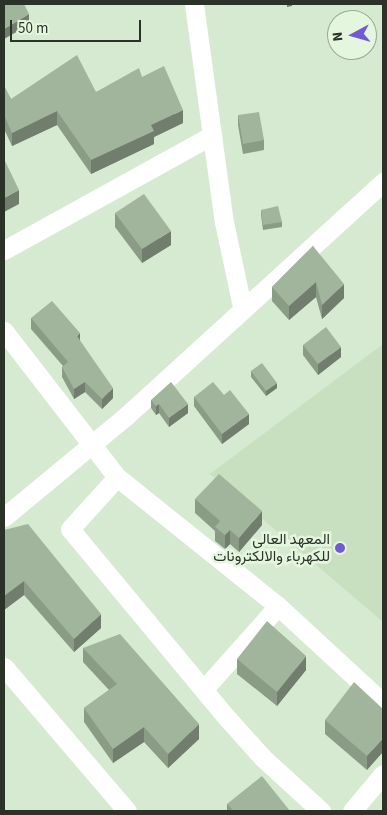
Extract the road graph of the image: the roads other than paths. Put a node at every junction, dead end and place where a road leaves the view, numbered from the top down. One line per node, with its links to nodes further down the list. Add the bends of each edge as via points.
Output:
1 (194, 4): 2 (street)
2 (212, 135): 4 (street); 5 (street, via 224,222)
3 (383, 182): 5 (street)
4 (4, 250)
5 (242, 307): 7 (street, via 126,416)
6 (4, 331): 7 (street)
7 (90, 445): 8 (street); 9 (street)
8 (117, 477): 10 (street); 12 (street, via 70,529)
9 (4, 518)
10 (278, 606): 12 (street); 13 (street)
11 (4, 667): 15 (street)
12 (204, 689): 16 (street, via 263,758)
13 (383, 703)
14 (383, 774): 17 (street)
15 (127, 811)
16 (321, 811)
17 (352, 811)

